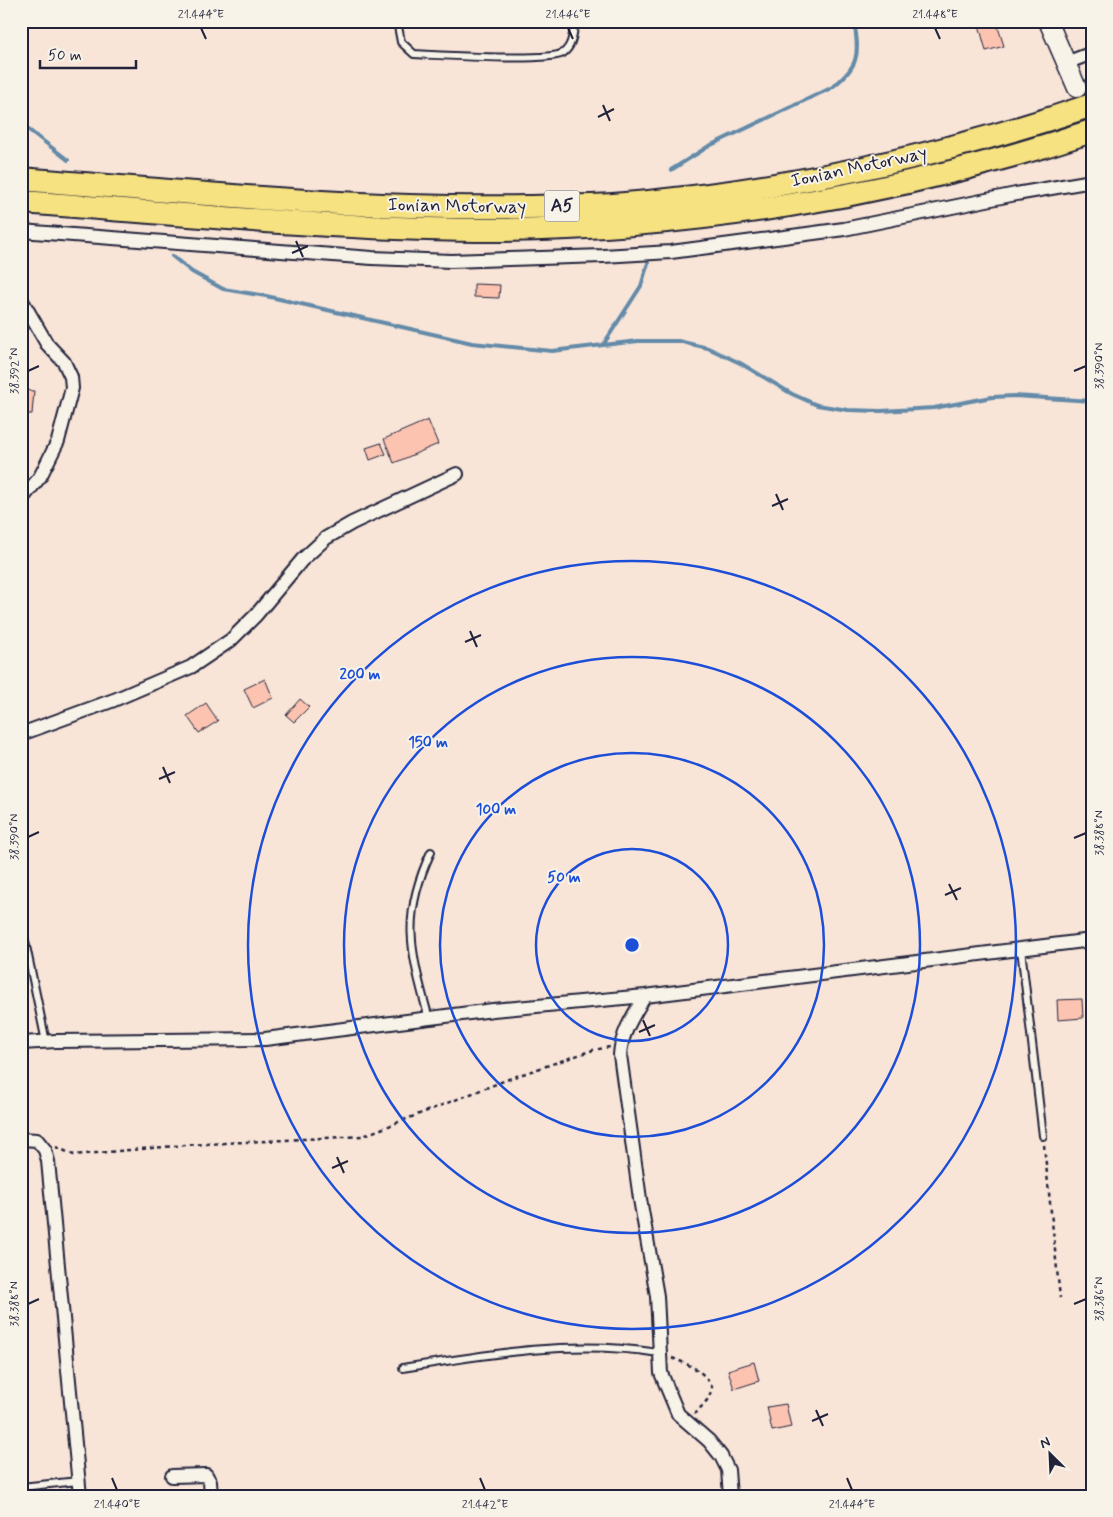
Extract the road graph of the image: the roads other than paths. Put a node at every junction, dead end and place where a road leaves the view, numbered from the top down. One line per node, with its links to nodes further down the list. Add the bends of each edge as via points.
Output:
1 (397, 21): 2 (lane, via 401,42 414,54 520,57 563,53 571,42)
2 (575, 21)
3 (1048, 21): 5 (street)
4 (1092, 53): 5 (street)
5 (1066, 63): 6 (street)
6 (1077, 88)
7 (1092, 105): 9 (highway, Ionian Motorway / Α5, via 994,136 830,174 612,205 483,208 364,204)
8 (1092, 131): 11 (highway, Ionian Motorway / Α5, via 994,160 856,192 768,209 608,226 480,230 367,228)
9 (21, 179)
10 (1092, 181): 12 (street, via 844,229 671,252 603,256 451,261 372,258)
11 (21, 202)
12 (21, 231)
13 (21, 299): 15 (street, via 47,344 64,362 72,388 58,441 40,477)
14 (457, 474): 16 (street, via 326,538 302,560 231,640 191,667)
15 (21, 500)
16 (21, 734)
17 (431, 852): 22 (lane, via 419,877 412,903 411,934 416,971)
18 (21, 922): 23 (lane)
19 (1092, 940): 20 (street)
20 (1021, 949): 21 (street); 25 (lane)
21 (645, 996): 22 (street); 27 (street, via 621,1045 620,1061 657,1296)
22 (429, 1018): 23 (street, via 264,1039)
23 (46, 1042): 24 (street)
24 (21, 1043)
25 (1043, 1136)
26 (21, 1139): 30 (street, via 37,1140 48,1161)
27 (659, 1352): 28 (lane, via 547,1348); 34 (street, via 661,1373 675,1409 721,1456 728,1470)
28 (403, 1368)
29 (172, 1476): 33 (street, via 206,1475)
30 (78, 1481): 31 (lane); 32 (street)
31 (21, 1486)
32 (80, 1496)
33 (211, 1496)
34 (730, 1496)

